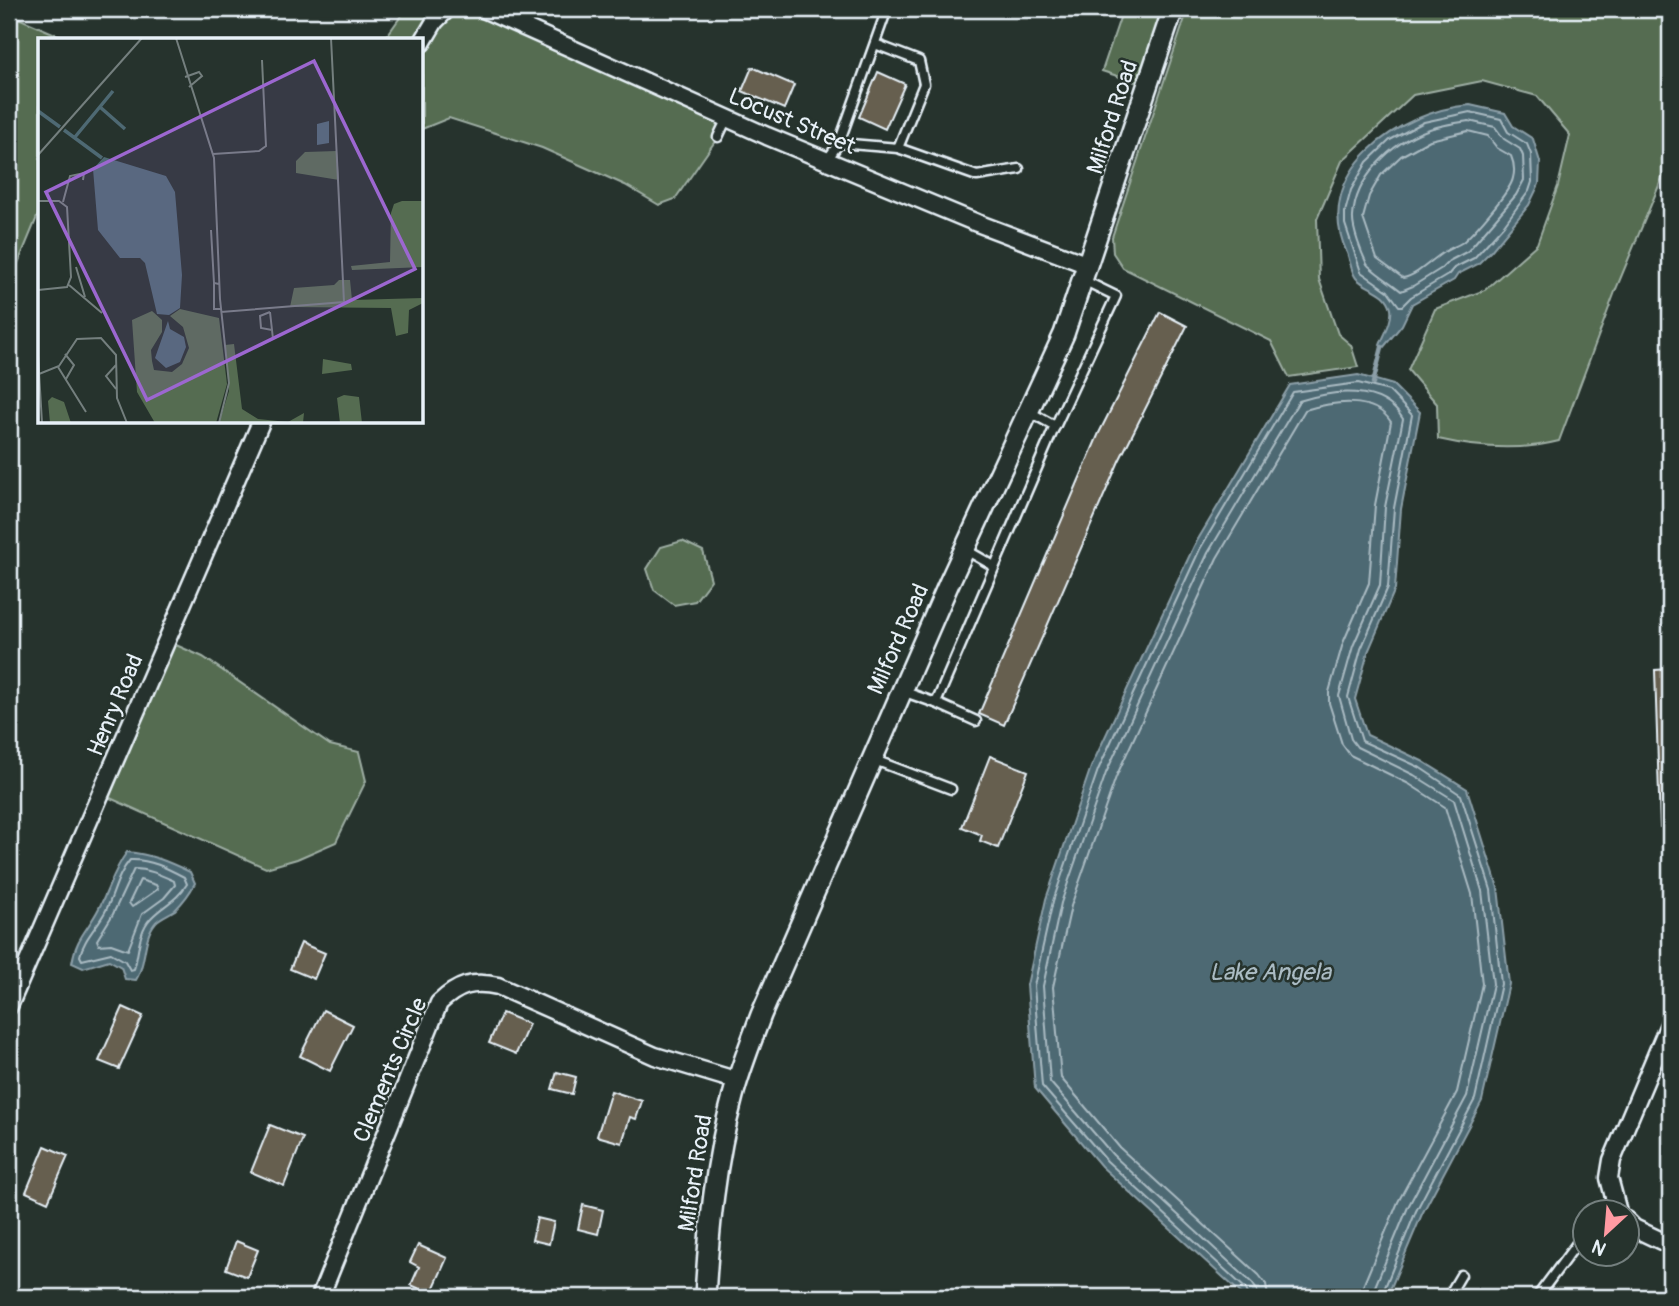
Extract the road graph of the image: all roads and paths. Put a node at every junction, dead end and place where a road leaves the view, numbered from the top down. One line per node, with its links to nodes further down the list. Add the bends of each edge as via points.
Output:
1 (447, 9): 5 (street)
2 (483, 9): 7 (street, Locust Street)
3 (887, 9): 6 (lane)
4 (1174, 9): 13 (street, Milford Road)
5 (424, 40)
6 (875, 44): 9 (lane); 10 (lane, via 919,61 925,84)
7 (727, 118): 8 (lane); 11 (street, Locust Street)
8 (718, 137)
9 (839, 143): 10 (lane); 11 (lane)
10 (898, 148): 12 (lane, via 977,176)
11 (827, 160): 13 (street, Locust Street)
12 (1019, 169)
13 (1085, 272): 14 (street, Milford Road, via 1064,334); 16 (lane, via 1116,296)
14 (1028, 411): 16 (lane); 17 (street, Milford Road)
15 (260, 424): 24 (street, Henry Road)
16 (1055, 427): 18 (lane)
17 (964, 549): 18 (lane); 19 (street, Milford Road)
18 (994, 566): 20 (lane)
19 (902, 691): 20 (lane); 22 (street, Milford Road)
20 (936, 703): 21 (lane)
21 (976, 721)
22 (872, 759): 23 (lane); 26 (street, Milford Road, via 761,1015)
23 (951, 789)
24 (9, 1006)
25 (1670, 1022): 27 (street, via 1612,1160 1609,1178)
26 (738, 1081): 32 (street, Clements Circle, via 655,1056 498,986 482,982 459,986 439,1003); 33 (street, Milford Road, via 720,1155)
27 (1614, 1198)
28 (1640, 1231): 29 (street)
29 (1670, 1245)
30 (1570, 1253): 35 (lane)
31 (1461, 1275): 34 (lane)
32 (320, 1297)
33 (705, 1297)
34 (1448, 1297)
35 (1537, 1297)

